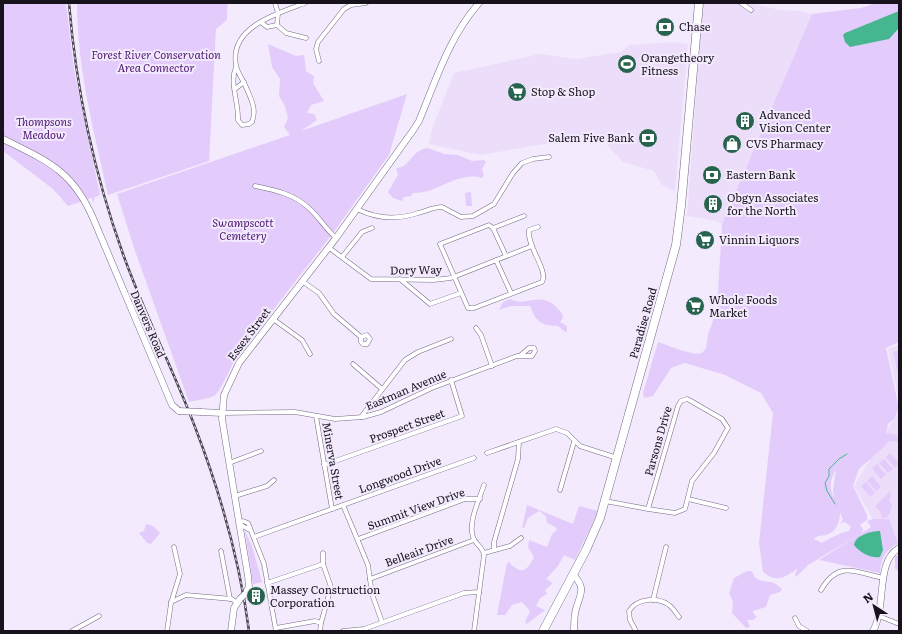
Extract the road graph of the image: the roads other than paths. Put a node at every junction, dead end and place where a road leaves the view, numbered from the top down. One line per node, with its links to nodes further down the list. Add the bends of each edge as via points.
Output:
1 (275, 3): 8 (street)
2 (305, 3): 8 (street)
3 (366, 3): 12 (street, via 351,5 344,9 318,42 316,50)
4 (479, 3): 19 (main road, Essex Street, via 455,35 414,129)
5 (699, 3): 53 (highway, Paradise Road, via 677,239)
6 (741, 3): 7 (street)
7 (751, 10)
8 (278, 13): 9 (street); 10 (street)
9 (261, 22): 10 (street, via 267,27); 13 (street, via 238,43)
10 (277, 25): 11 (street, via 286,33)
11 (306, 38)
12 (319, 61)
13 (236, 67): 14 (street); 15 (street)
14 (244, 82): 15 (street); 15 (street, via 253,105 253,118 249,124 242,125 238,120)
15 (235, 89)
16 (3, 139): 45 (main road, Danvers Road, bridge, via 47,161 64,173 76,186 86,202 172,405 179,411)
17 (549, 157): 19 (street, via 522,163 494,204 469,217 461,217 442,207 391,218)
18 (254, 186): 24 (street, via 281,192 298,200 311,210)
19 (357, 209): 24 (main road, Essex Street)
20 (524, 216): 23 (street)
21 (538, 227): 25 (street, via 529,232)
22 (372, 228): 28 (street, via 362,232)
23 (493, 228): 27 (street); 30 (street, via 489,225 440,244)
24 (336, 238): 26 (main road, Essex Street)
25 (532, 246): 27 (street, Dory Way); 33 (street, via 544,279)
26 (328, 248): 28 (street, Dory Way); 32 (main road, Essex Street)
27 (506, 256): 29 (street, Dory Way)
28 (342, 257): 31 (street, Dory Way, via 371,279)
29 (496, 260): 30 (street, Dory Way); 33 (street)
30 (454, 277): 31 (street, Dory Way, via 434,280); 34 (street)
31 (400, 279): 34 (street, via 430,304)
32 (302, 281): 35 (main road, Essex Street); 37 (street, via 319,293 334,314)
33 (511, 293): 34 (street, via 470,309)
34 (461, 294)
35 (273, 319): 39 (street, via 302,340); 45 (main road, Essex Street, via 235,369 226,389)
36 (476, 328): 42 (street, via 482,335)
37 (361, 337)
38 (451, 339): 44 (street, via 408,358)
39 (310, 354)
40 (521, 355): 42 (street, Eastman Avenue)
41 (353, 364): 44 (street)
42 (492, 366): 43 (street, Eastman Avenue)
43 (451, 380): 47 (street, Eastman Avenue, via 381,412); 55 (street, Prospect Street, via 462,416)
44 (382, 389): 47 (street)
45 (222, 413): 46 (street, Eastman Avenue, via 295,412); 54 (main road, Essex Street)
46 (316, 416): 47 (street, Eastman Avenue, via 335,419); 55 (street, Minerva Street)
47 (361, 417)
48 (519, 442): 49 (street, via 556,429 567,433); 51 (street); 75 (street, via 518,459 495,537)
49 (574, 442): 53 (street, via 583,448); 58 (street)
50 (261, 451): 54 (street)
51 (487, 453)
52 (474, 458): 63 (street, Longwood Drive)
53 (617, 458): 62 (highway, Paradise Road)
54 (229, 463): 59 (main road, Essex Street)
55 (324, 465): 65 (street, Minerva Street)
56 (274, 480): 59 (street, via 267,486)
57 (484, 485): 60 (street)
58 (560, 490)
59 (235, 496): 67 (main road, Essex Street)
60 (480, 499): 70 (street, Summit View Drive, via 465,499); 71 (street, via 472,529)
61 (688, 499): 64 (street); 66 (street, Parsons Drive, via 685,509 679,513); 66 (street, Parsons Drive, via 692,481 714,453 728,428 722,419 687,399 681,400 678,406)
62 (605, 501): 66 (street, Parsons Drive); 80 (highway, Paradise Road, via 597,526)
63 (343, 505): 65 (street, Longwood Drive); 70 (street)
64 (726, 508)
65 (332, 509): 68 (street, Longwood Drive)
66 (648, 509)
67 (239, 524): 68 (street, via 250,530); 88 (main road, Essex Street, bridge, via 249,585)
68 (254, 537): 83 (street)
69 (521, 538): 75 (street, via 510,546)
70 (358, 539): 82 (street, via 368,565)
71 (474, 540): 78 (street); 82 (street, Belleair Drive)
72 (174, 547): 89 (street, via 180,574)
73 (666, 547): 87 (street)
74 (899, 548): 81 (main road, via 888,558)
75 (494, 550): 78 (street)
76 (221, 551): 86 (street)
77 (323, 553): 79 (street)
78 (484, 554): 85 (street)
79 (323, 564): 83 (street); 95 (street, via 331,587)
80 (574, 574): 105 (highway, Paradise Road); 106 (main road, via 582,589 575,613)
81 (883, 578): 84 (street, via 840,570 831,576); 91 (main road)
82 (370, 579): 94 (street, via 372,594)
83 (267, 583): 97 (street)
84 (821, 590)
85 (479, 592): 94 (street, via 464,593); 104 (street)
86 (230, 599): 88 (street); 89 (street, via 186,595)
87 (653, 600): 92 (street, via 668,604); 107 (street, via 643,601 630,609 629,614)
88 (238, 601): 101 (main road)
89 (171, 603): 100 (street)
90 (99, 616): 99 (street)
91 (879, 616): 96 (street); 109 (main road)
92 (679, 617)
93 (794, 618): 108 (street, via 798,626)
94 (382, 622): 98 (street)
95 (321, 623): 97 (street, via 305,622); 102 (street)
96 (899, 624)
97 (276, 629)
98 (365, 630): 103 (street)
99 (72, 631)
100 (167, 631)
101 (231, 631)
102 (320, 631)
103 (343, 631)
104 (474, 631)
105 (543, 631)
106 (574, 631)
107 (636, 631)
108 (807, 631)
109 (873, 631)

